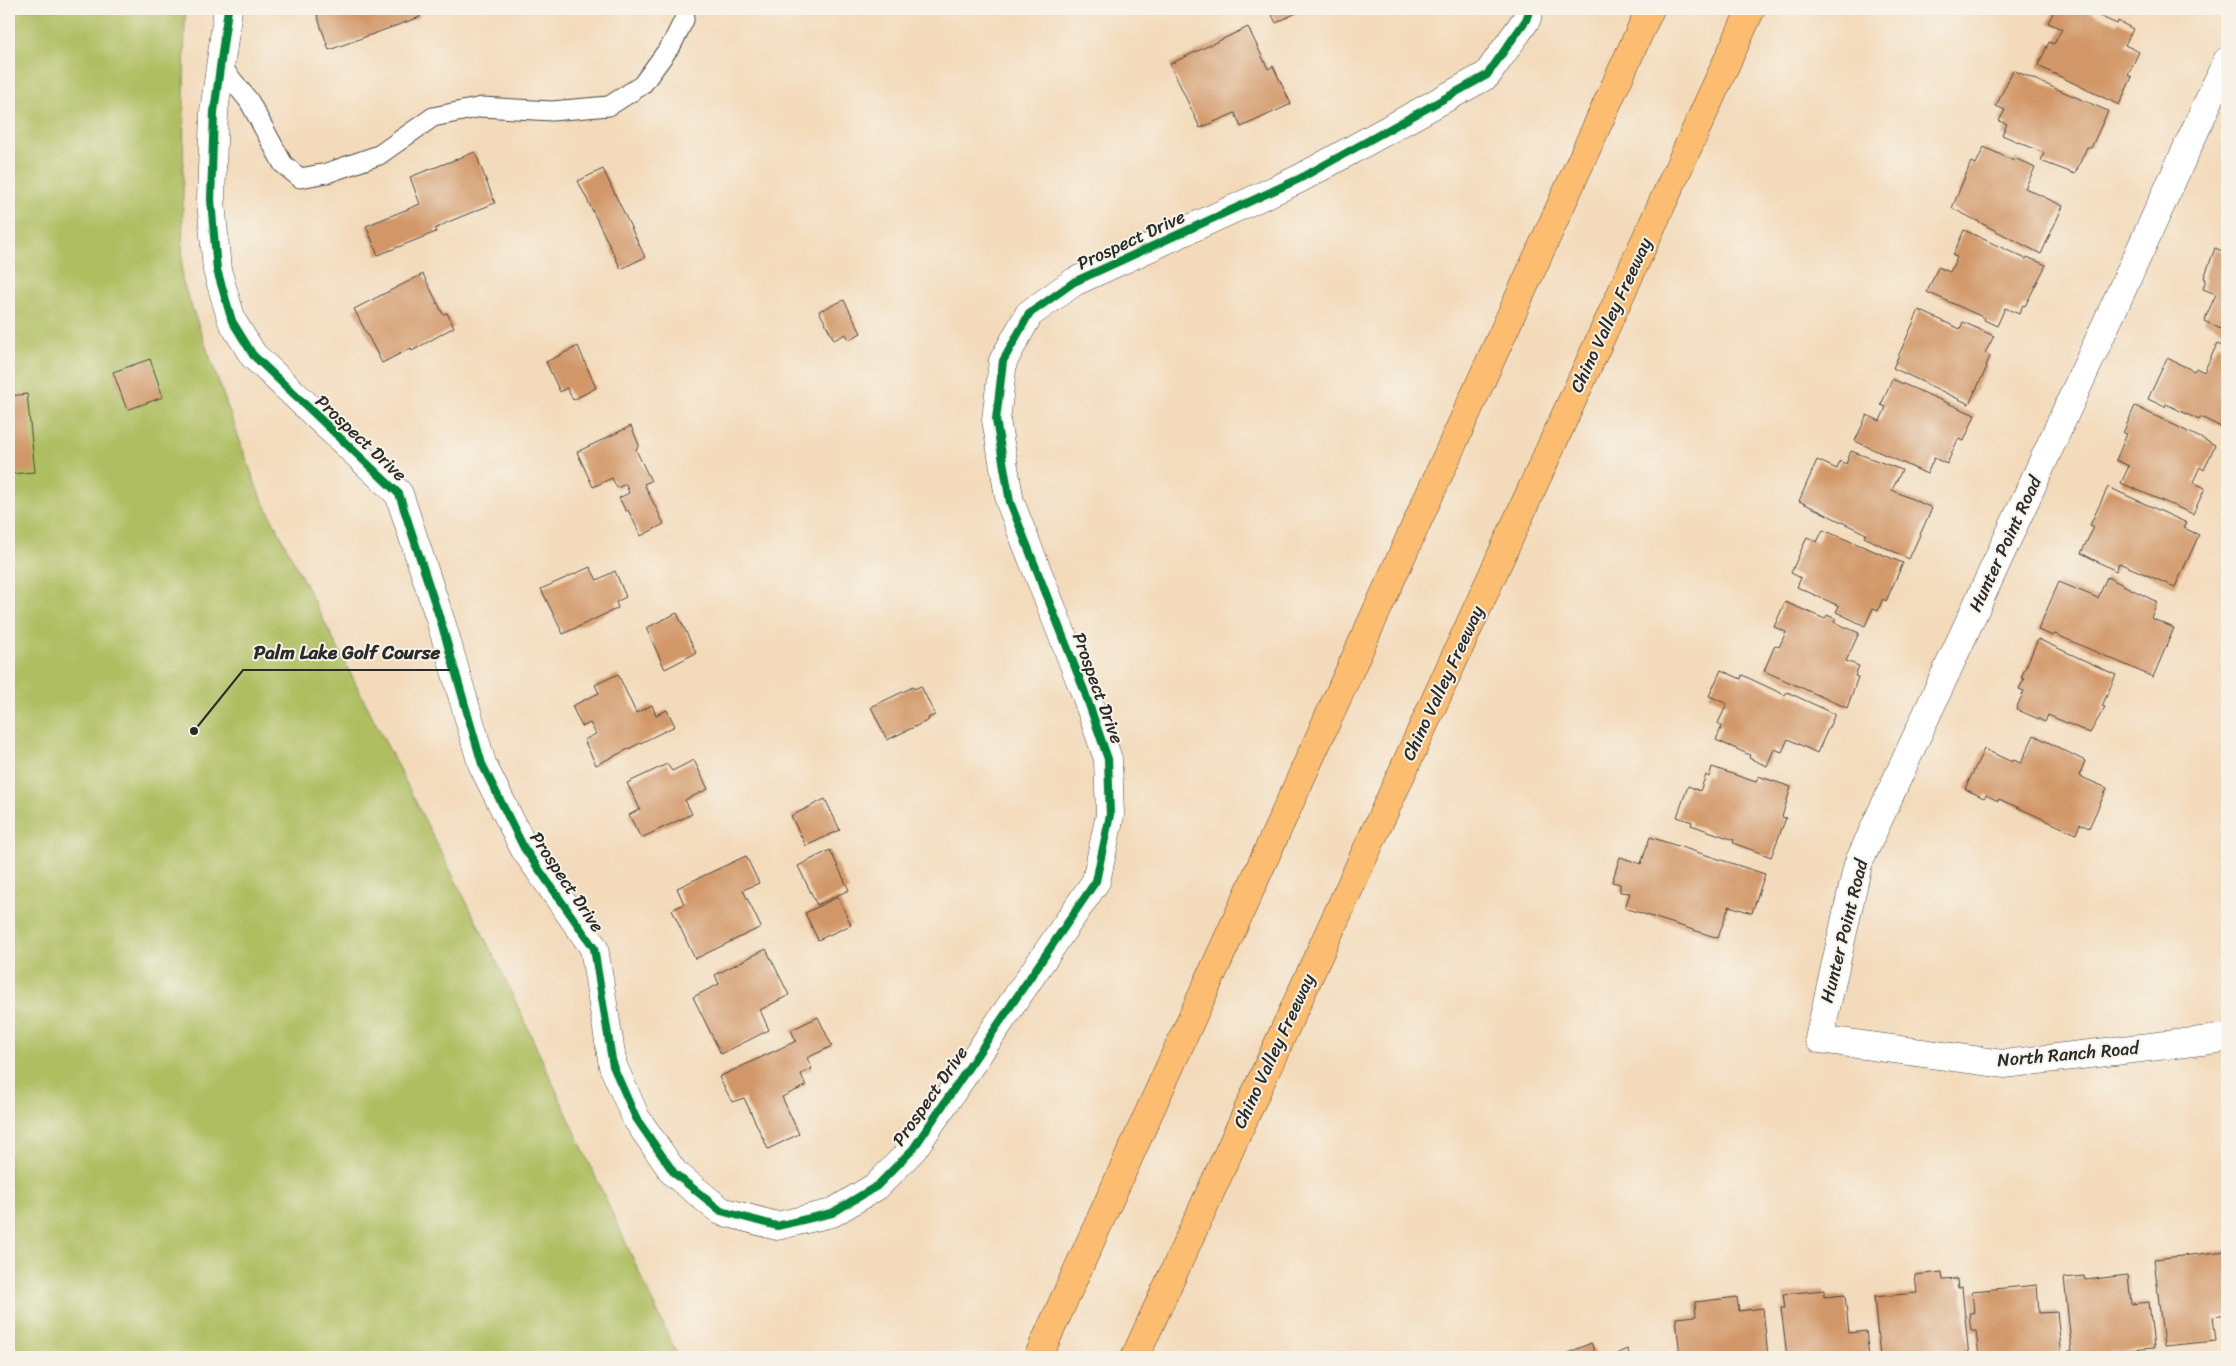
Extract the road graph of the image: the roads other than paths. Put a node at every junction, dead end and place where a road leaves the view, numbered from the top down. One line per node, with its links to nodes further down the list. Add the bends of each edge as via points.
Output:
1 (228, 9): 6 (street, Prospect Drive)
2 (685, 9): 6 (lane, via 684,20 672,44 642,85 610,106 552,111 482,107 433,117 379,155 327,173 300,178 284,164 248,101)
3 (1650, 9): 10 (highway)
4 (1751, 9): 11 (highway, Chino Valley Freeway)
5 (1528, 14): 6 (street, Prospect Drive, via 1487,75 1299,179 1074,282 1029,314 1002,361 996,420 1010,502 1108,759 1110,815 1096,881 912,1149 877,1186 832,1212 777,1226 721,1211 674,1173 636,1118 613,1066 594,948 524,848 482,764 441,622 399,494 253,355 232,321 217,270 211,200 214,112)
6 (221, 66)
7 (2224, 76): 9 (street, Hunter Point Road, via 1858,864)
8 (2227, 1038): 9 (street, North Ranch Road, via 2004,1064)
9 (1819, 1040)
10 (1038, 1357)
11 (1135, 1357)

